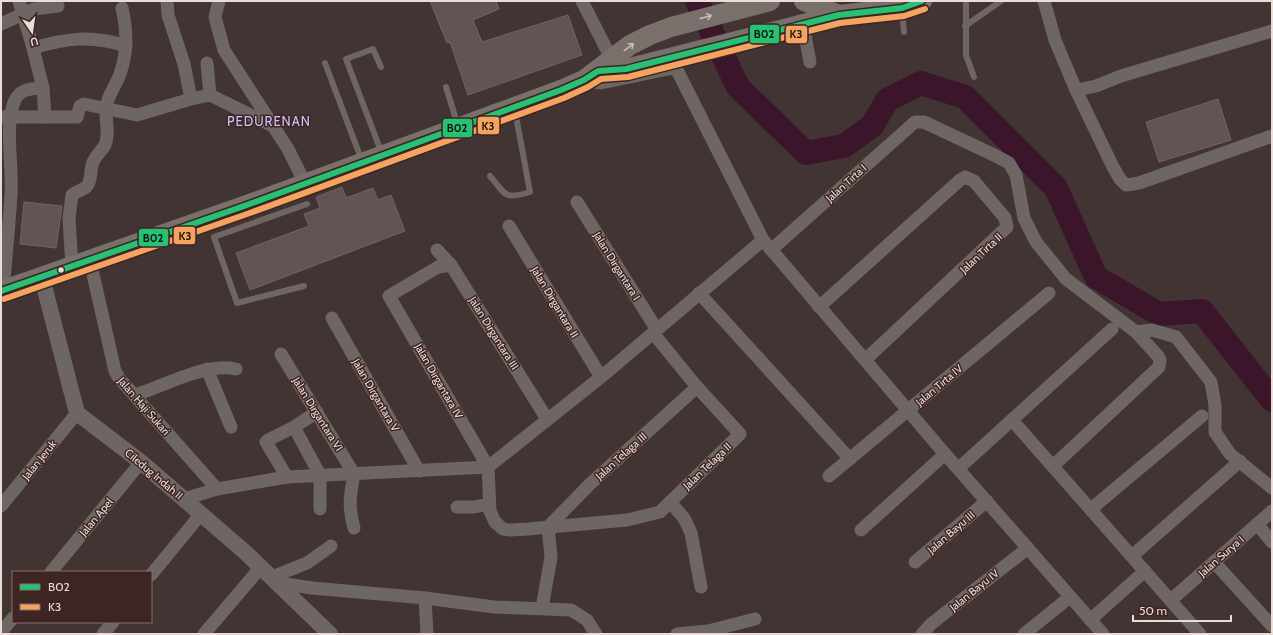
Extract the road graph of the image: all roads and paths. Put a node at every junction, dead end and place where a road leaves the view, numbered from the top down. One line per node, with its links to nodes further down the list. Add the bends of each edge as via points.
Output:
1 (167, 1): 33 (street, via 168,15 184,64)
2 (219, 1): 38 (street, via 215,17 224,50)
3 (582, 1): 27 (street)
4 (765, 1): 5 (main road); 27 (main road, one-way to 4, via 630,45 671,27)
5 (770, 1)
6 (804, 1): 15 (main road)
7 (922, 1): 14 (main road)
8 (966, 1): 18 (lane)
9 (1001, 1): 18 (lane)
10 (1044, 1): 31 (street, via 1055,40)
11 (58, 6): 12 (street, via 34,9)
12 (21, 7): 16 (street); 22 (street)
13 (122, 8): 21 (street, via 127,28)
14 (902, 8): 15 (main road); 20 (lane)
15 (845, 10): 17 (main road)
16 (1, 24)
17 (803, 25): 23 (street); 27 (main road, via 749,36 626,69)
18 (965, 26): 28 (lane, via 966,55)
19 (1272, 31): 31 (street)
20 (904, 32)
21 (126, 46): 22 (street, via 106,39 72,38); 35 (street, via 120,74)
22 (33, 48): 30 (street)
23 (810, 62)
24 (207, 63): 32 (street)
25 (325, 63): 42 (lane)
26 (381, 67): 41 (lane, via 373,49 346,59)
27 (598, 70): 34 (main road); 50 (street, via 601,83 673,68 678,72)
28 (974, 78)
29 (446, 87): 39 (lane)
30 (43, 88): 36 (street, via 26,89 19,94); 37 (street)
31 (1076, 90): 40 (street, via 1113,167 1126,185 1139,183)
32 (210, 95): 33 (street); 38 (street)
33 (191, 99): 35 (street, via 137,115)
34 (514, 107): 39 (main road); 43 (lane, via 530,192 513,197 505,194)
35 (106, 109): 37 (street, via 84,104 80,106 77,117); 53 (street, Jalan Haji Sukari, via 108,126 105,144 94,158 88,184 72,195 69,218)
36 (6, 117): 37 (street); 57 (street, via 11,192)
37 (45, 117)
38 (273, 126): 44 (street, via 288,149)
39 (459, 127): 41 (main road)
40 (1272, 136)
41 (382, 155): 42 (main road)
42 (362, 163): 44 (main road)
43 (490, 176)
44 (299, 186): 47 (lane); 48 (main road)
45 (577, 202): 63 (street, Jalan Dirgantara I)
46 (307, 204): 47 (lane)
47 (300, 206): 48 (lane)
48 (243, 216): 53 (main road); 56 (lane, via 214,237 237,303)
49 (509, 226): 69 (street, Jalan Dirgantara II)
50 (763, 240): 52 (street); 58 (street)
51 (437, 250): 54 (street, Jalan Dirgantara III)
52 (771, 250): 60 (street); 64 (street, Jalan Tirta I, via 915,122 924,122 1009,164 1016,175 1024,218 1036,242 1066,280)
53 (81, 264): 55 (main road); 71 (street, Jalan Haji Sukari, via 115,371)
54 (451, 265): 76 (street, Jalan Dirgantara III); 85 (street, Jalan Dirgantara IV, via 438,267 389,296)
55 (42, 278): 57 (main road); 74 (street)
56 (304, 286)
57 (2, 291)
58 (699, 293): 63 (street); 81 (street)
59 (1049, 294): 72 (street, Jalan Tirta IV)
60 (819, 307): 66 (street); 66 (street, Jalan Tirta II, via 960,180 965,177 974,181 1006,218 1007,227)
61 (332, 318): 87 (street, Jalan Dirgantara V)
62 (1112, 329): 77 (street)
63 (655, 332): 69 (street); 70 (street, Jalan Telaga II)
64 (1136, 332): 82 (street, via 1152,330 1176,337 1211,382 1215,405 1215,432 1230,454); 84 (street, via 1158,356 1159,367)
65 (281, 354): 73 (street, Jalan Dirgantara VI)
66 (865, 360): 72 (street)
67 (207, 369): 68 (street); 71 (street); 78 (street)
68 (236, 369)
69 (601, 377): 76 (street)
70 (697, 387): 96 (street, Jalan Telaga II, via 740,434); 105 (street, Jalan Telaga III, via 590,484)
71 (135, 395): 93 (street, Jalan Haji Sukari)
72 (908, 410): 80 (street); 81 (street, Jalan Tirta IV)
73 (317, 412): 79 (street); 88 (street, Jalan Dirgantara VI)
74 (77, 413): 83 (street, Ciledug Indah II); 98 (street, Jalan Jeruk)
75 (1202, 416): 101 (street)
76 (547, 419): 85 (street)
77 (1012, 420): 84 (street); 86 (street)
78 (231, 427)
79 (294, 427): 89 (street); 91 (street, via 266,442)
80 (945, 454): 86 (street); 107 (street)
81 (850, 459): 90 (street, Jalan Tirta IV)
82 (1240, 461): 92 (street); 111 (street)
83 (141, 462): 94 (street, Ciledug Indah II); 114 (street, Jalan Apel)
84 (1053, 466): 101 (street)
85 (488, 467): 87 (street); 97 (street)
86 (959, 468): 95 (street)
87 (419, 471): 88 (street)
88 (354, 474): 89 (street); 106 (street, via 349,513)
89 (320, 475): 91 (street); 100 (street)
90 (830, 476)
91 (287, 477): 93 (street)
92 (1272, 488)
93 (216, 489): 94 (street)
94 (184, 500): 103 (street, Ciledug Indah II)
95 (987, 501): 110 (street); 112 (street, Jalan Bayu III)
96 (670, 502): 105 (street, Jalan Telaga II, via 660,512 627,520); 118 (street, via 684,518 691,533)
97 (488, 504): 99 (street); 105 (street, Jalan Telaga II, via 495,522 502,529)
98 (1, 506)
99 (457, 507)
100 (320, 509)
101 (1091, 509): 111 (street)
102 (1272, 511): 104 (street, Jalan Surya I)
103 (201, 514): 116 (street); 117 (street, Ciledug Indah II)
104 (1257, 524): 108 (street); 113 (street, Jalan Surya I)
105 (548, 527): 122 (street, via 551,557)
106 (354, 528)
107 (860, 530)
108 (1272, 542)
109 (332, 546): 117 (street, via 307,563)
110 (1028, 548): 119 (street); 135 (street, Jalan Bayu IV, via 931,624)
111 (1132, 556): 115 (street)
112 (915, 562)
113 (1214, 562): 121 (street, Jalan Surya I); 127 (street)
114 (52, 571)
115 (1145, 571): 121 (street); 125 (street)
116 (152, 574)
117 (271, 576): 120 (street, via 312,588); 130 (street); 131 (street, Ciledug Indah II)
118 (701, 587)
119 (1070, 596): 125 (street); 136 (street)
120 (425, 598): 122 (street, via 494,607); 132 (street)
121 (1171, 600): 138 (street)
122 (542, 608): 133 (street, via 571,610 587,620)
123 (12, 619): 128 (street)
124 (754, 619): 134 (street, via 708,631)
125 (1090, 620): 137 (street)
126 (112, 623): 129 (street)
127 (1272, 626)
128 (1, 632)
129 (103, 634)
130 (204, 634)
131 (330, 634)
132 (427, 634)
133 (596, 634)
134 (677, 634)
135 (922, 634)
136 (1024, 634)
137 (1103, 634)
138 (1200, 634)

